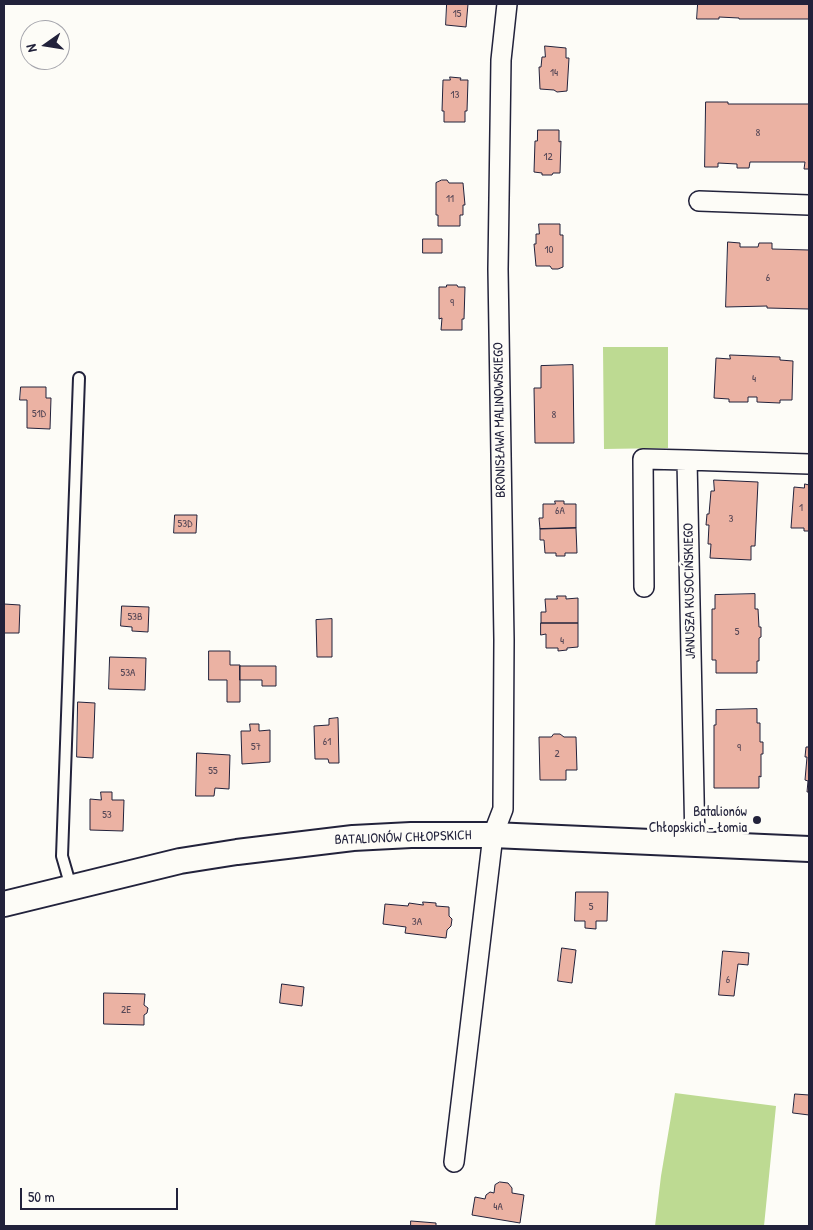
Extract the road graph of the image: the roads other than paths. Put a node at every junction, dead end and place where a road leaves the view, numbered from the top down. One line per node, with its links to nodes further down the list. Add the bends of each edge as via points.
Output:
1 (507, 4): 8 (street, BRONISŁAWA MALINOWSKIEGO, via 501,60 498,269 504,640 503,809)
2 (698, 201): 3 (street)
3 (809, 205)
4 (79, 378): 11 (lane, via 62,856)
5 (687, 460): 6 (street); 7 (street, via 643,459); 9 (street, JANUSZA KUSOCIŃSKIEGO)
6 (809, 464)
7 (644, 587)
8 (492, 835): 9 (street, BATALIONÓW CHŁOPSKICH); 11 (street, BATALIONÓW CHŁOPSKICH, via 353,838 237,852); 13 (street, BRONISŁAWA MALINOWSKIEGO)
9 (695, 844): 10 (street, BATALIONÓW CHŁOPSKICH)
10 (809, 849)
11 (72, 888): 12 (street, BATALIONÓW CHŁOPSKICH)
12 (4, 904)
13 (454, 1162)

